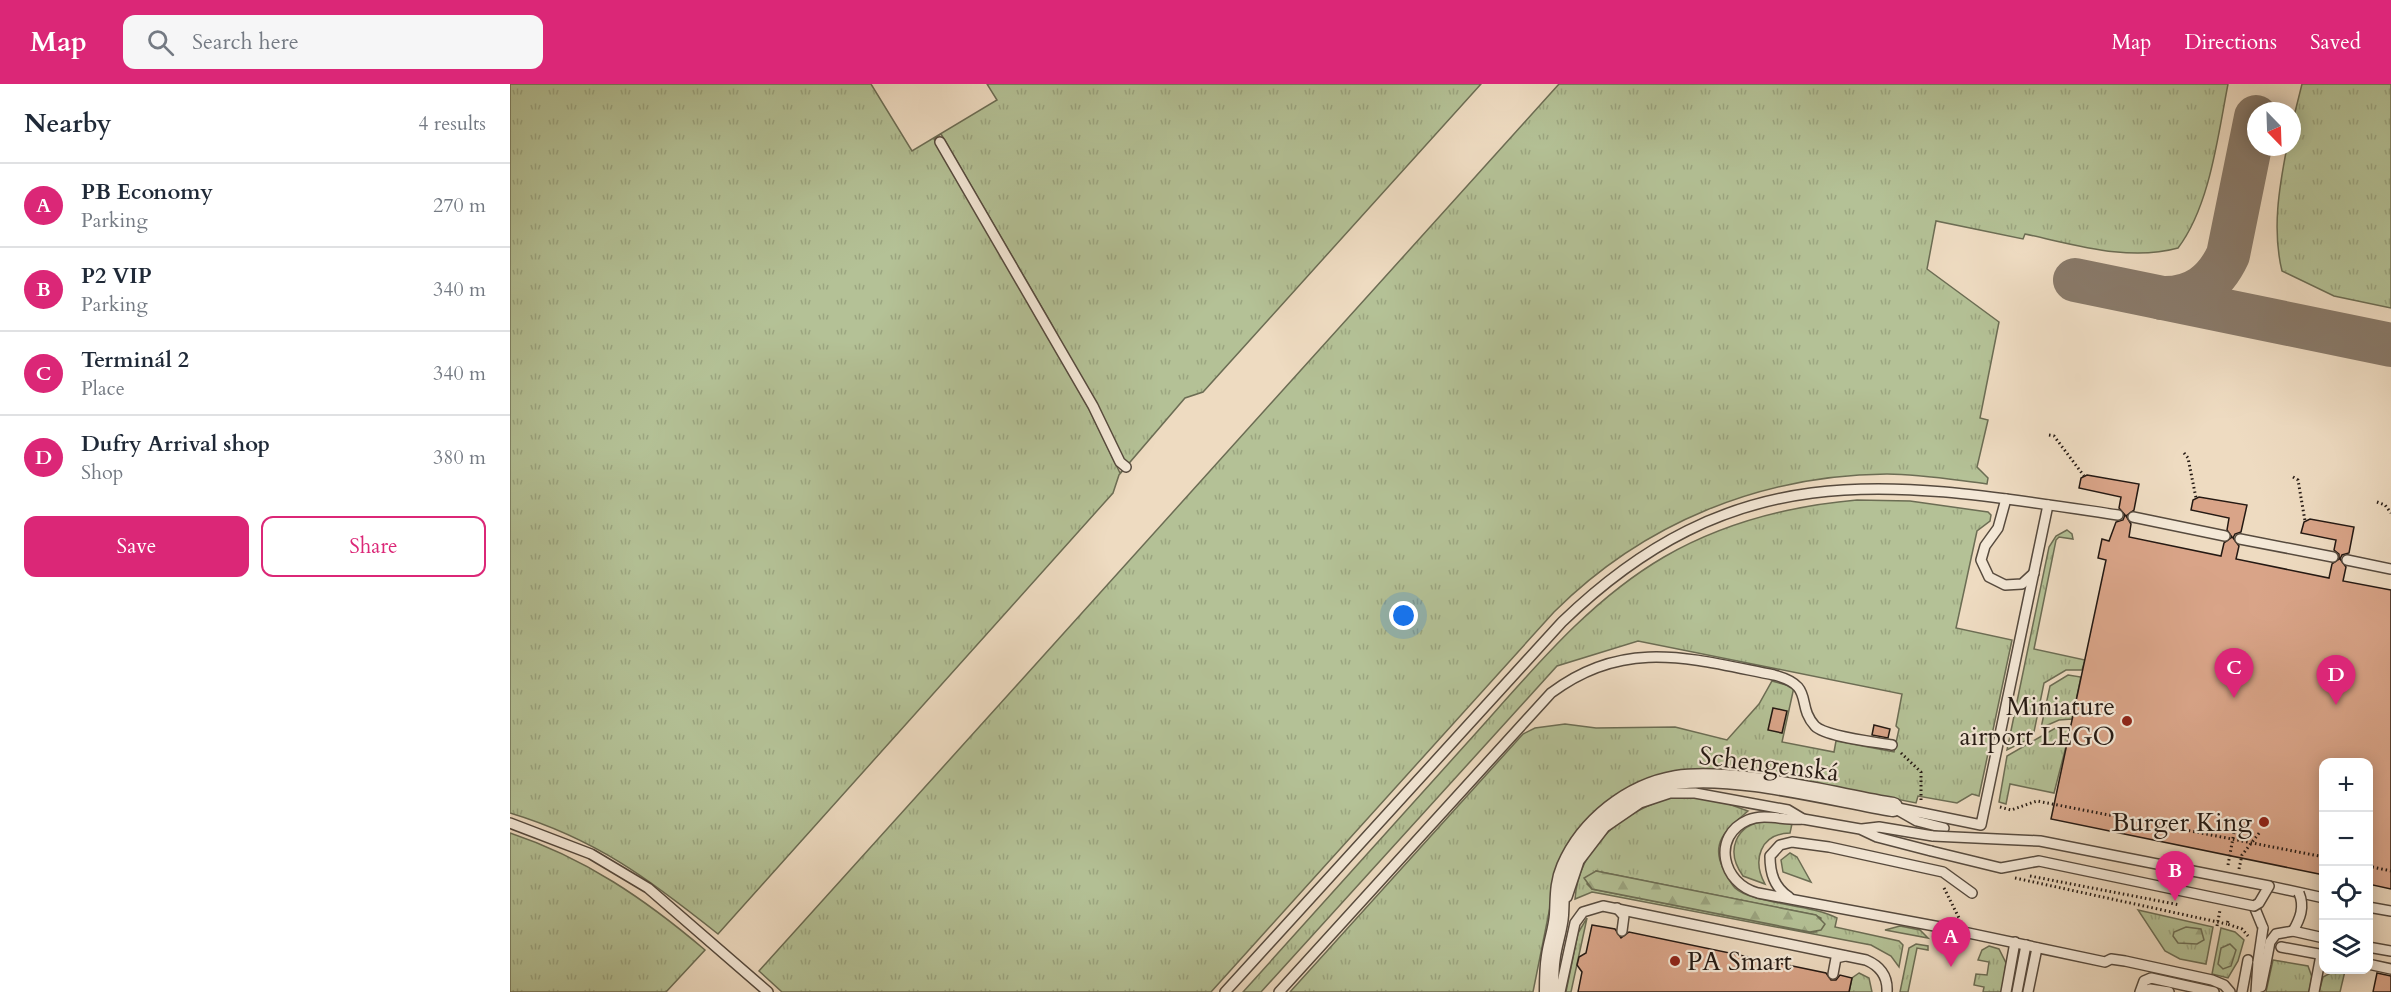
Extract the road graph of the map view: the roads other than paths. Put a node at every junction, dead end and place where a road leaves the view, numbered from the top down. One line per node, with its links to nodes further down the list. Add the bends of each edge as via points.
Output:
1 (939, 142): 2 (lane)
2 (1126, 467)
3 (2006, 499): 4 (lane); 5 (lane, via 1998,528 1981,554 1985,570 1996,583 2015,586 2028,581); 43 (lane, via 1886,487 1811,492 1723,515 1657,547 1613,577 1562,622)
4 (2048, 505): 5 (lane); 6 (lane, via 2125,516)
5 (2036, 569): 8 (lane, Schengenská, via 1982,825)
6 (2391, 569)
7 (1892, 745): 44 (lane, via 1822,731 1811,720 1796,684 1774,675 1662,655 1624,660 1584,674 1551,693)
8 (1893, 807): 11 (lane, via 1917,821); 24 (street, Schengenská, via 1735,780 1694,779 1660,784 1612,808 1581,840 1565,868 1558,898)
9 (1803, 819): 12 (lane); 19 (lane, via 1765,817 1746,821 1734,832 1726,849 1726,863 1737,884 1750,891); 24 (lane, via 1788,810 1695,793 1670,793 1640,803 1615,818 1587,849 1574,872)
10 (510, 823): 42 (lane, via 591,854 640,882)
11 (1944, 828)
12 (1860, 829): 13 (lane, bridge, via 1879,827 1933,836 2040,841); 14 (lane, bridge, via 1877,837 2001,868 2035,861)
13 (2065, 846): 14 (lane); 15 (lane, bridge)
14 (2061, 866): 20 (lane, bridge)
15 (2268, 886): 17 (lane); 20 (lane, bridge)
16 (1972, 893): 19 (lane, via 1943,873 1792,842 1773,852 1770,865 1776,886)
17 (2299, 893): 18 (lane); 26 (lane, bridge, via 2303,902 2300,920)
18 (2319, 897)
19 (1792, 899): 28 (lane)
20 (2254, 906): 57 (lane, bridge, via 2263,928)
21 (2373, 907): 23 (lane)
22 (1617, 908): 25 (lane, via 1624,916); 35 (lane); 47 (lane, via 1596,907 1578,917)
23 (2391, 911)
24 (1559, 916): 36 (street, Schengenská)
25 (1622, 931)
26 (2293, 931): 27 (lane, bridge); 57 (lane, bridge, via 2272,938)
27 (2319, 937)
28 (2015, 942): 29 (lane); 49 (lane)
29 (2026, 945): 31 (lane); 50 (lane)
30 (2281, 947): 34 (lane)
31 (2037, 948): 51 (lane); 55 (lane, via 2105,962 2125,961 2212,980)
32 (2373, 948): 33 (lane)
33 (2391, 951)
34 (2319, 954)
35 (1847, 956): 41 (lane, via 1836,958); 48 (lane, via 1878,967 1886,977)
36 (1550, 957): 45 (street); 46 (street, Schengenská)
37 (2248, 960): 56 (lane)
38 (2373, 965): 40 (lane)
39 (2319, 969): 58 (lane)
40 (2391, 969)
41 (1833, 974)
42 (768, 992)
43 (1225, 992)
44 (1279, 992)
45 (1537, 992)
46 (1548, 992)
47 (1560, 992)
48 (1887, 992)
49 (2006, 992)
50 (2018, 992)
51 (2028, 992)
52 (2141, 992): 53 (lane); 54 (lane, via 2144,981 2151,978)
53 (2169, 992)
54 (2214, 992)
55 (2230, 992)
56 (2242, 992)
57 (2258, 992)
58 (2314, 992)

